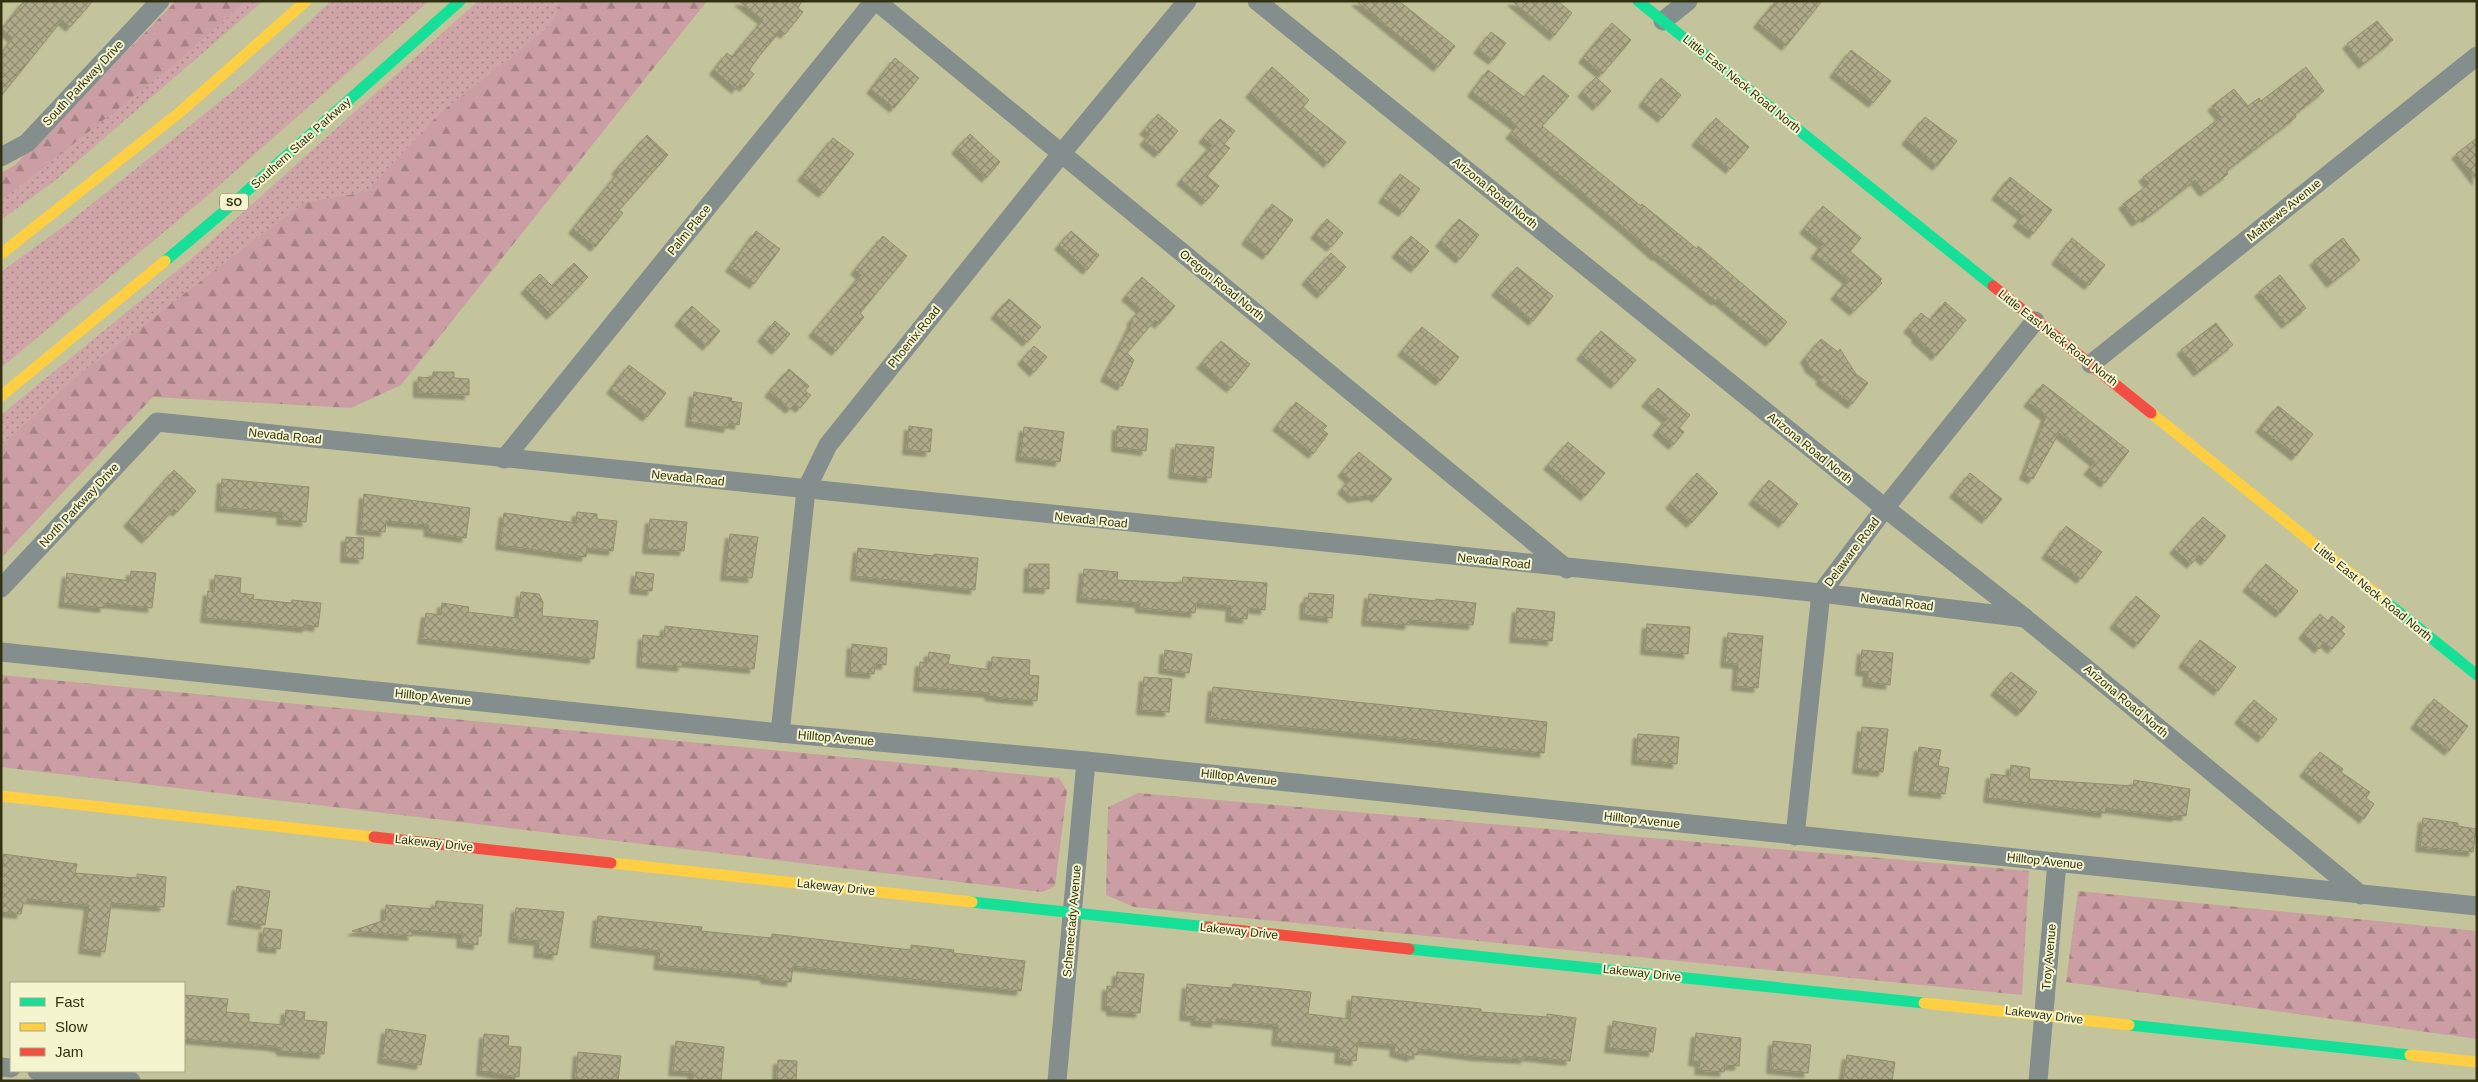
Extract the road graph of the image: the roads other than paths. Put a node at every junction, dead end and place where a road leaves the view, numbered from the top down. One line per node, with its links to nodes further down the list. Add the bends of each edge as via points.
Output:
1 (160, 1): 12 (street, South Parkway Drive, via 27,143)
2 (306, 1): 13 (main road, via 166,124)
3 (460, 1): 16 (main road, Southern State Parkway / SO, via 221,214)
4 (875, 1): 11 (street, Oregon Road North); 18 (street, Palm Place)
5 (1187, 1): 11 (street, Phoenix Road)
6 (1257, 1): 20 (street, Arizona Road North)
7 (1638, 1): 9 (main road, Little East Neck Road North)
8 (1688, 1): 9 (street)
9 (1663, 21): 14 (main road, Little East Neck Road North)
10 (2477, 56): 15 (street, Mathews Avenue)
11 (1061, 154): 19 (street, Phoenix Road, via 828,445); 21 (street, Oregon Road North)
12 (1, 157)
13 (1, 254)
14 (2035, 321): 15 (main road, Little East Neck Road North); 20 (street, Delaware Road)
15 (2091, 364): 26 (main road, Little East Neck Road North)
16 (1, 396)
17 (157, 422): 18 (street, Nevada Road); 22 (street, North Parkway Drive)
18 (504, 459): 19 (street, Nevada Road)
19 (806, 490): 21 (street, Nevada Road); 27 (street, Phoenix Road)
20 (1885, 508): 23 (street, Delaware Road); 24 (street, Arizona Road North)
21 (1567, 569): 23 (street, Nevada Road)
22 (1, 588)
23 (1821, 593): 24 (street, Nevada Road); 30 (street, Delaware Road)
24 (2025, 618): 32 (street, Arizona Road North)
25 (1, 652): 27 (street, Hilltop Avenue)
26 (2477, 675)
27 (780, 733): 28 (street, Hilltop Avenue)
28 (1086, 761): 30 (street, Hilltop Avenue); 34 (street, Schenectady Avenue)
29 (1, 796): 34 (main road, Lakeway Drive)
30 (1795, 836): 31 (street, Hilltop Avenue)
31 (2057, 862): 32 (street, Hilltop Avenue); 35 (street, Troy Avenue)
32 (2361, 895): 33 (street, Hilltop Avenue)
33 (2477, 906)
34 (1073, 914): 35 (main road, Lakeway Drive); 39 (street, Schenectady Avenue)
35 (2044, 1015): 36 (main road, Lakeway Drive); 40 (street, Troy Avenue)
36 (2477, 1062)
37 (46, 1072): 38 (street)
38 (131, 1081)
39 (1057, 1081)
40 (2038, 1081)

